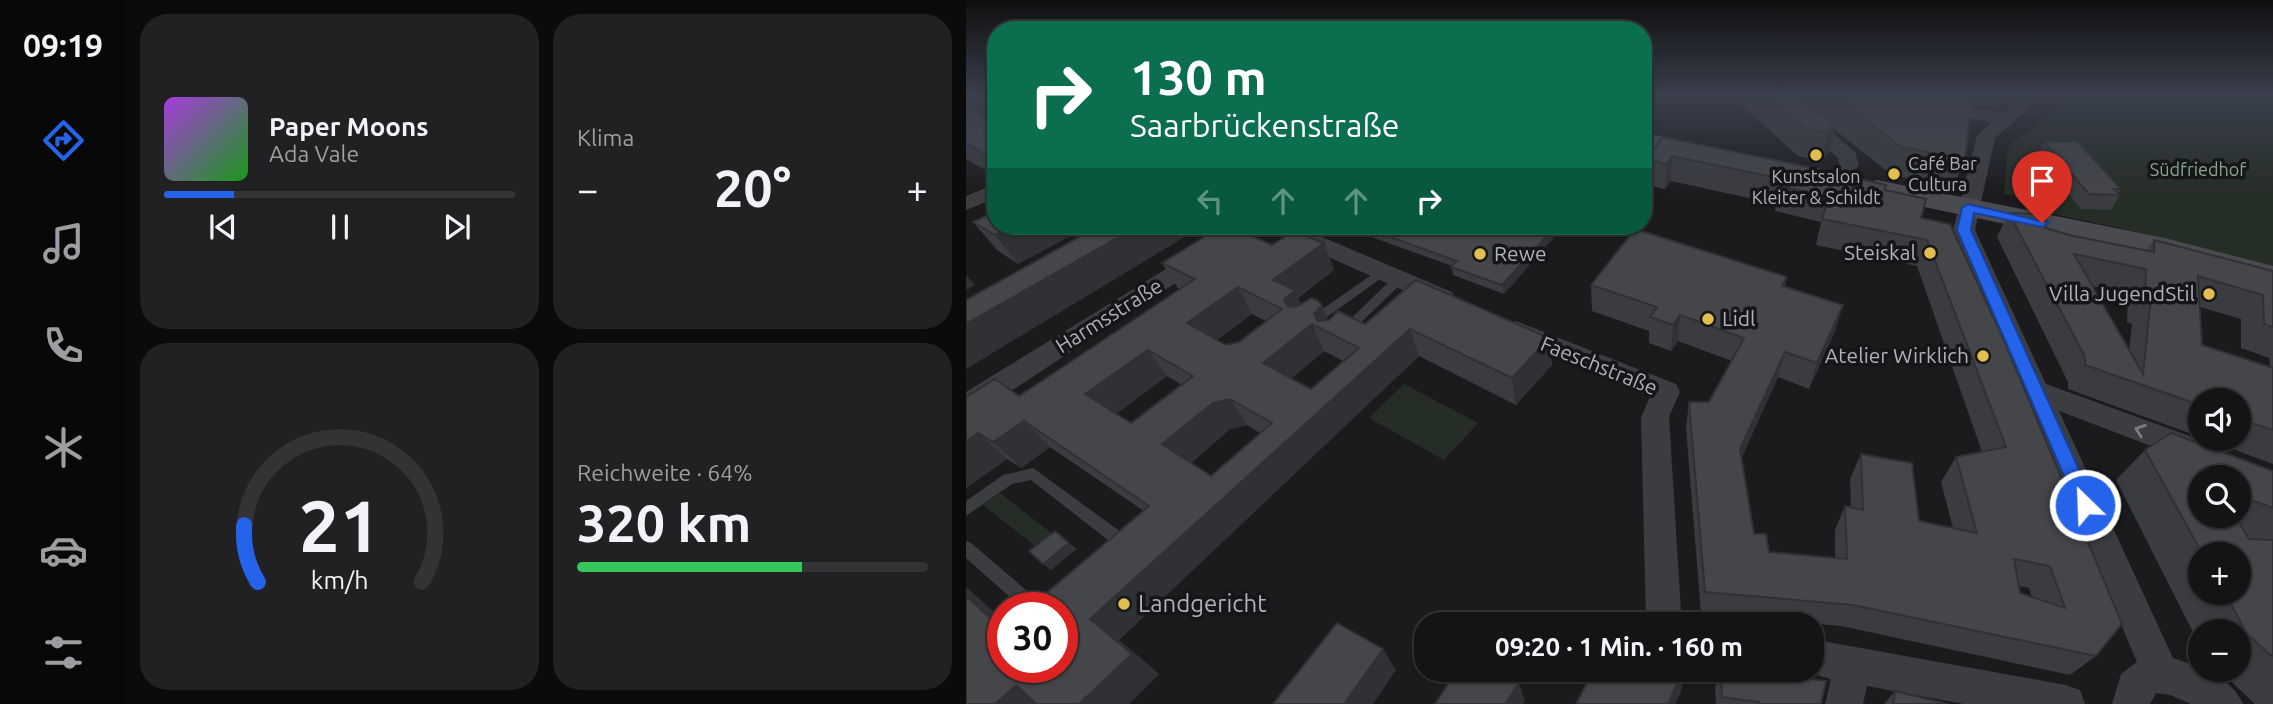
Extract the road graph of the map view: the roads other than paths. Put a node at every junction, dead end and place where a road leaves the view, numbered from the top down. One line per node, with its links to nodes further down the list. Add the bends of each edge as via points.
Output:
1 (1816, 129): 6 (street, via 1848,156 1849,165)
2 (1994, 129): 9 (street, via 1986,136)
3 (1652, 142): 4 (street)
4 (1732, 161)
5 (1803, 176): 6 (street)
6 (1833, 181): 9 (street)
7 (987, 194): 8 (street)
8 (967, 202)
9 (1968, 208): 13 (street, via 2165,248); 17 (street, via 1966,237)
10 (1237, 235): 18 (street, Harmsstraße)
11 (1299, 235): 12 (street, Faeschstraße)
12 (1391, 275): 14 (street, Faeschstraße); 15 (lane); 16 (lane)
13 (2273, 277)
14 (1482, 315): 19 (street, Faeschstraße, via 1666,392)
15 (1305, 328)
16 (1334, 342)
17 (2035, 391): 20 (street, one-way to 17); 28 (street)
18 (966, 406)
19 (1655, 417): 25 (street)
20 (2223, 461)
21 (966, 509): 23 (lane, via 1007,479 1033,474 1120,540)
22 (966, 548): 24 (lane)
23 (1100, 557)
24 (1017, 592)
25 (1664, 612)
26 (1824, 659): 27 (street)
27 (1853, 663): 29 (street); 30 (street)
28 (2161, 674): 31 (street, via 2136,686); 32 (street, via 2183,678)
29 (1844, 704)
30 (2066, 704)
31 (2131, 704)
32 (2224, 704)

